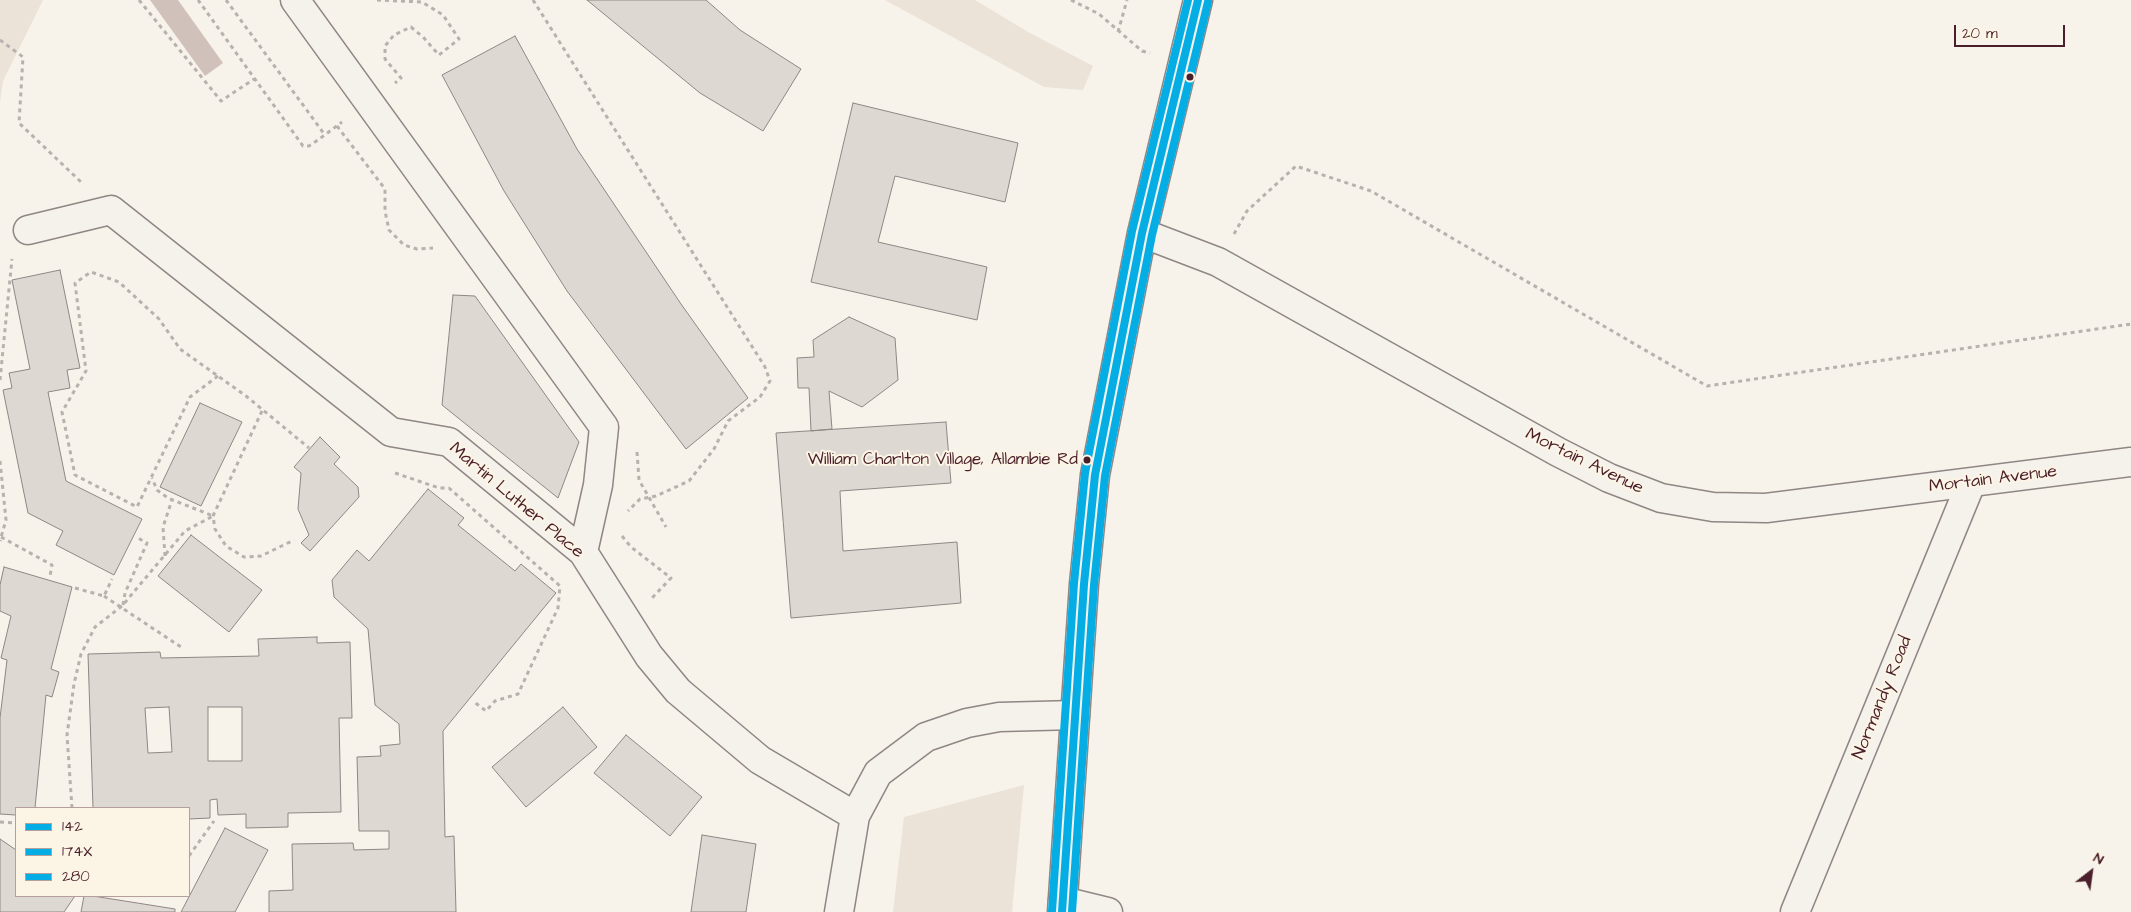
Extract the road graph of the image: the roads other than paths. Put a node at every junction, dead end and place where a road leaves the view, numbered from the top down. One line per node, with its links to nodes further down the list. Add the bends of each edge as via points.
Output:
1 (295, 0): 7 (street, via 604,427 598,484)
2 (1198, 0): 4 (street)
3 (28, 230): 7 (street, Martin Luther Place, via 111,210 391,432 449,442)
4 (1142, 234): 6 (street, Mortain Avenue, via 1218,262 1558,452 1608,478 1661,498 1713,507 1766,508); 8 (street, via 1095,474)
5 (2131, 462): 6 (street, Mortain Avenue)
6 (1971, 483): 13 (street, Normandy Road)
7 (583, 552): 9 (street, Martin Luther Place, via 649,656 678,691 760,760)
8 (1075, 715): 9 (street, via 999,717 926,737 878,774); 10 (street)
9 (855, 816): 11 (street)
10 (1062, 906): 12 (street)
11 (839, 912)
12 (1108, 912)
13 (1795, 912)

